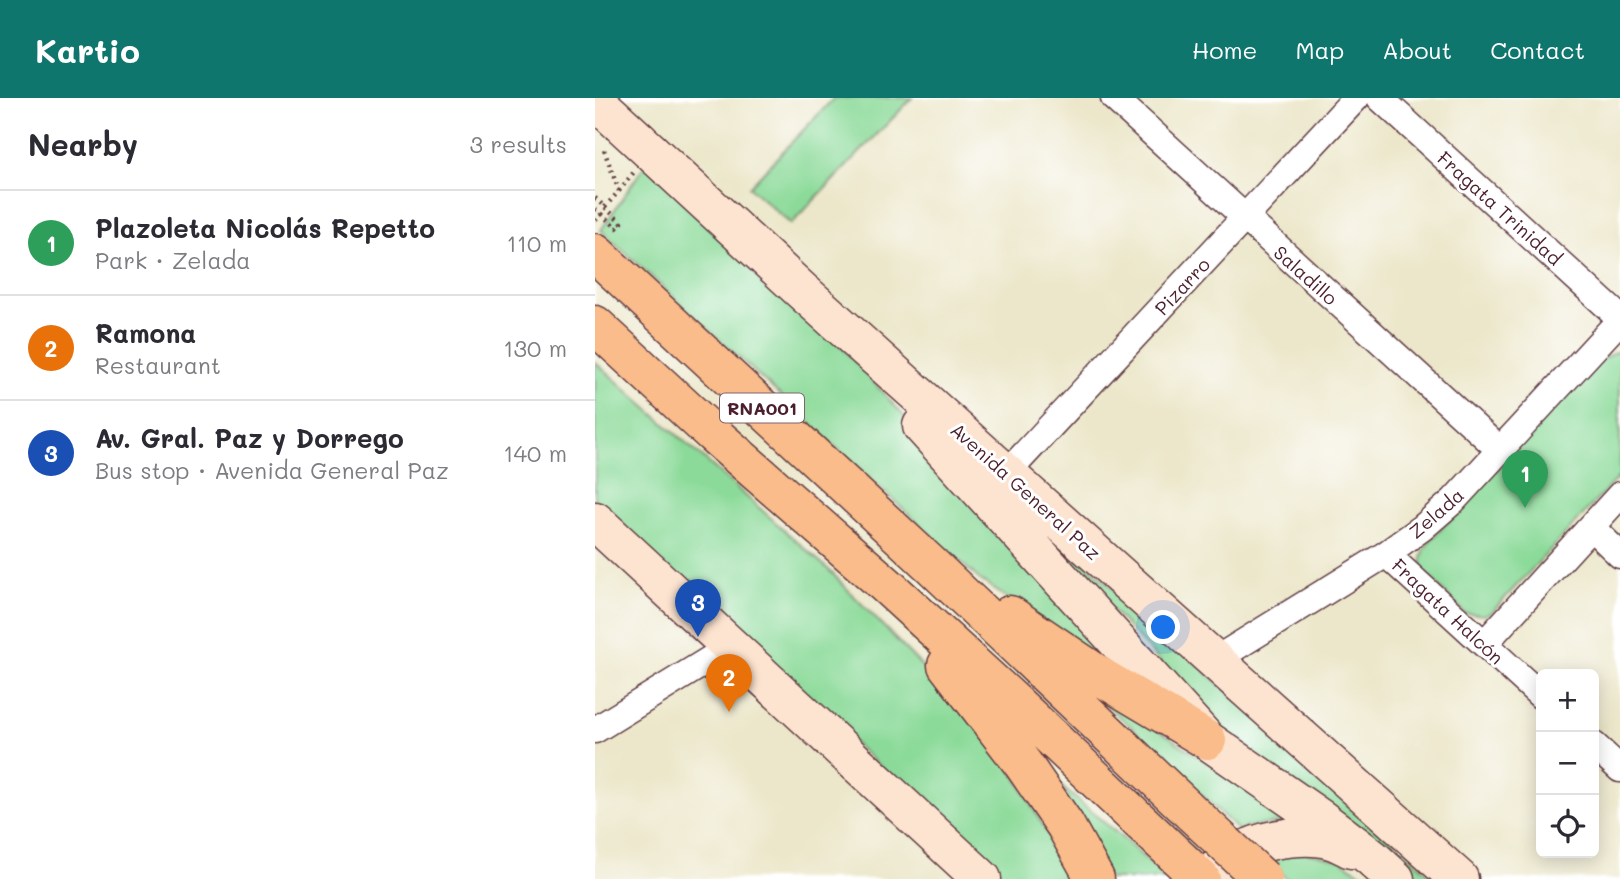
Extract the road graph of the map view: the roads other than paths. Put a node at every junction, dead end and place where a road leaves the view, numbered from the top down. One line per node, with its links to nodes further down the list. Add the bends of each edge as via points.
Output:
1 (1114, 98): 5 (street, Saladillo)
2 (1356, 98): 5 (street, Pizarro)
3 (1380, 98): 8 (street, Fragata Trinidad)
4 (595, 100): 7 (street, Avenida General Paz)
5 (1244, 218): 10 (street, Saladillo); 11 (street, Pizarro)
6 (600, 228): 17 (highway, RNA001)
7 (802, 291): 11 (street, Avenida General Paz); 24 (street)
8 (1620, 319): 10 (street, Zelada)
9 (595, 326): 18 (highway, RNA001)
10 (1500, 450): 15 (street, Zelada, via 1453,501)
11 (1007, 473): 21 (street, Avenida General Paz)
12 (1620, 495): 14 (street)
13 (595, 521): 20 (street)
14 (1591, 527): 16 (street); 19 (street)
15 (1386, 554): 19 (street, Fragata Halcón); 21 (street, Zelada)
16 (1620, 555)
17 (929, 563): 24 (highway, via 1103,678); 32 (highway, RNA001, bridge)
18 (887, 585): 29 (highway, via 1023,764); 30 (highway, RNA001)
19 (1484, 644): 22 (street, Fragata Halcón)
20 (730, 647): 23 (street); 28 (street)
21 (1215, 660): 33 (street, Avenida General Paz)
22 (1536, 691)
23 (595, 730)
24 (1207, 740): 27 (street)
25 (1599, 750): 26 (street)
26 (1620, 769)
27 (1384, 869): 31 (street, via 1331,839 1294,838 1251,847 1221,864)
28 (982, 879)
29 (1095, 879)
30 (1201, 879)
31 (1208, 879)
32 (1263, 879)
33 (1459, 879)

